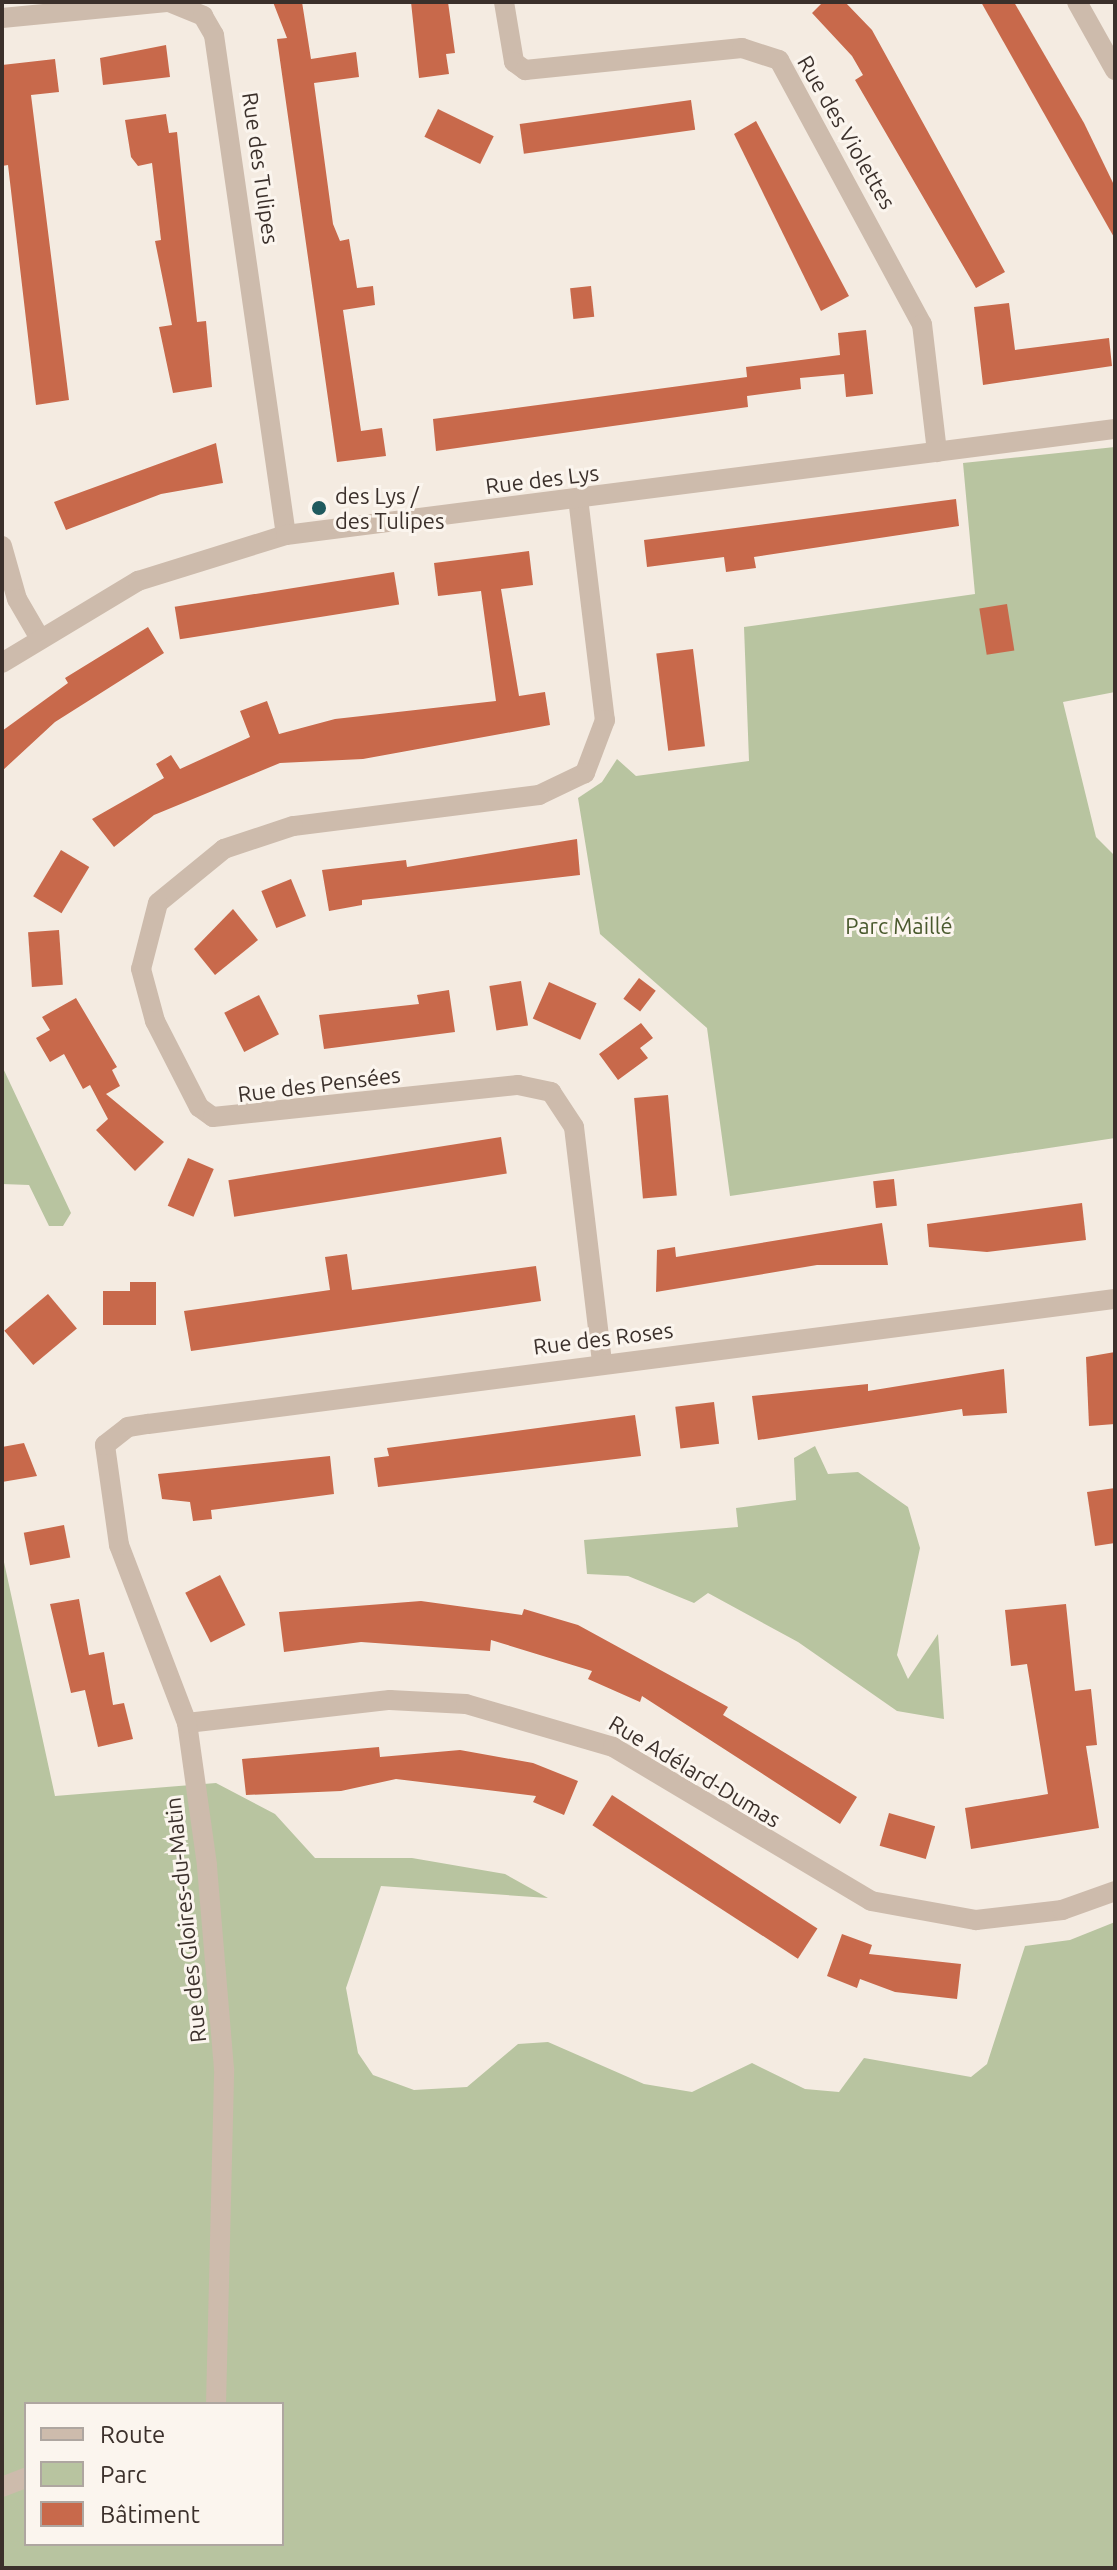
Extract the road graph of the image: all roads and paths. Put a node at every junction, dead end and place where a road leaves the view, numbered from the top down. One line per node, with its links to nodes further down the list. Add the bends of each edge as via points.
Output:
1 (504, 2): 6 (street, Rue des Violettes, via 514,62 525,70 742,48 779,60 922,324)
2 (1077, 2): 4 (street)
3 (2, 18): 8 (street, Rue des Tulipes, via 169,2 189,6 214,35)
4 (1115, 70)
5 (1115, 429): 6 (street, Rue des Lys)
6 (937, 452): 7 (street, Rue des Lys)
7 (578, 498): 8 (street, Rue des Lys); 13 (street, Rue des Pensées, via 605,720 585,773 539,795 328,820 247,840 175,885 158,903 140,950 155,1021 199,1107 213,1117 518,1085 551,1092 574,1127)
8 (286, 535): 10 (street, Rue des Lys, via 138,581)
9 (2, 546): 10 (street, via 17,599)
10 (39, 637): 11 (street, Rue des Lys)
11 (2, 663)
12 (1115, 1299): 13 (street, Rue des Roses)
13 (602, 1362): 14 (street, Rue des Roses, via 128,1427)
14 (105, 1445): 15 (street, Rue des Gloires-du-Matin, via 119,1545)
15 (187, 1723): 16 (street, Rue Adélard-Dumas, via 390,1700 466,1704 613,1747 871,1901 976,1920 1062,1910); 17 (street, Rue des Gloires-du-Matin, via 224,2069)
16 (1115, 1891)
17 (216, 2402)
18 (24, 2479): 19 (street)
19 (2, 2487)

